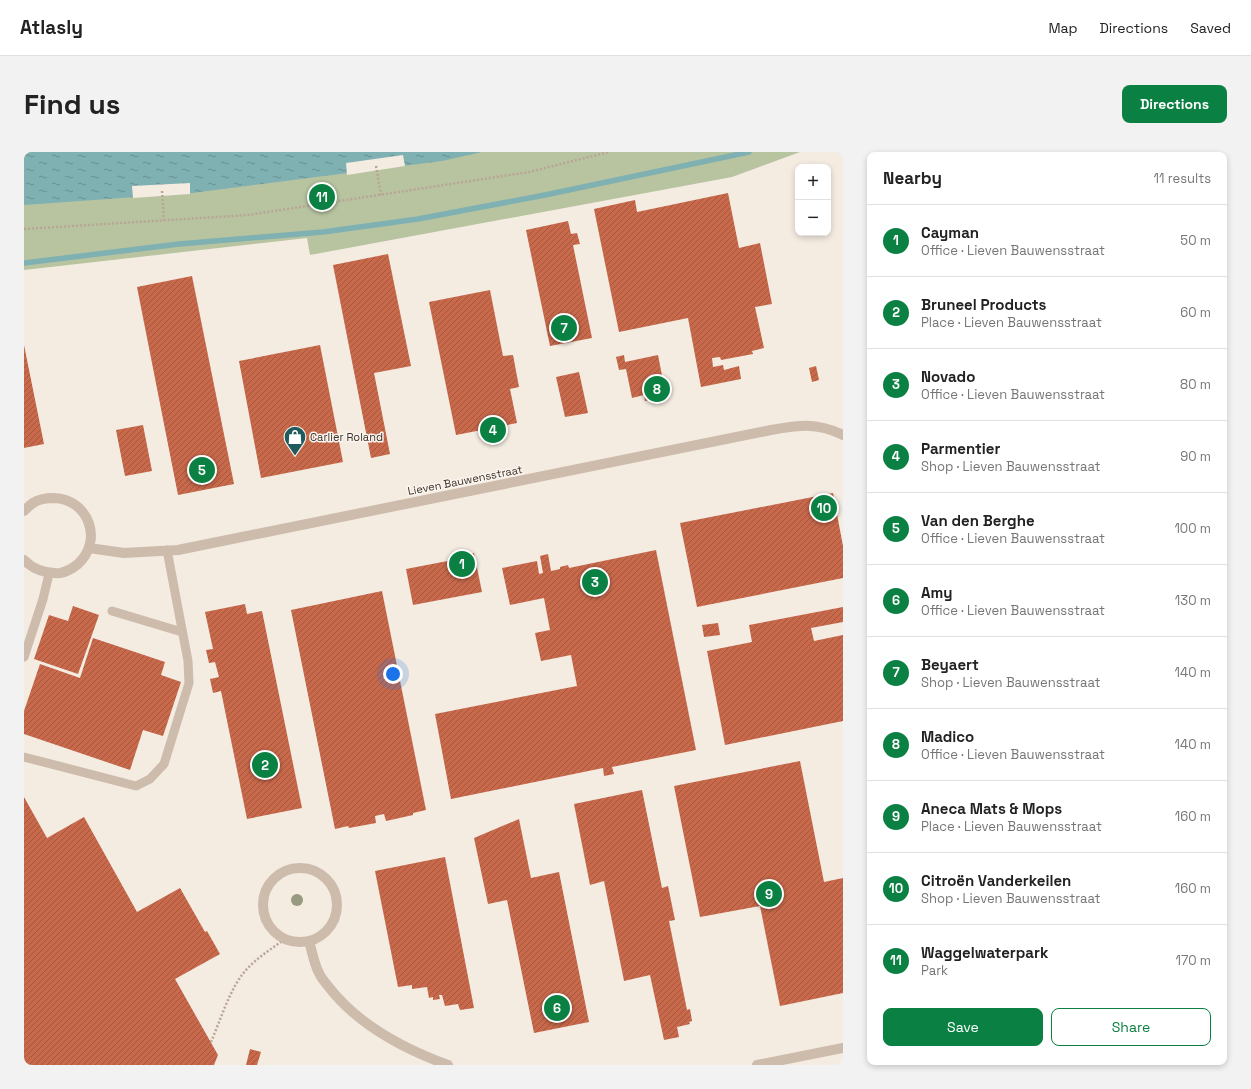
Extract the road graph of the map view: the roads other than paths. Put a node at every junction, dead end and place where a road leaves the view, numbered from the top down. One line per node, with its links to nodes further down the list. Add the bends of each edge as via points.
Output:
1 (843, 435): 4 (street, Lieven Bauwensstraat, via 822,427 802,425 771,430)
2 (24, 511): 3 (street, via 34,502 48,498 62,498 74,503 89,523)
3 (89, 548): 4 (street, Lieven Bauwensstraat, via 124,553); 6 (street, via 74,568 62,573)
4 (167, 550): 8 (lane)
5 (26, 566): 6 (street)
6 (49, 574): 9 (lane)
7 (112, 611): 8 (lane)
8 (182, 632): 10 (lane, via 188,660 189,684 164,764 150,779 136,786)
9 (24, 657)
10 (24, 757)
11 (309, 941): 11 (street, via 320,937 335,920 337,897 325,878 316,872 294,869 283,873 267,889 263,910 271,929 285,939 302,943); 13 (street, via 319,973 335,995 358,1017 389,1037)
12 (843, 1048): 14 (street)
13 (448, 1065)
14 (757, 1065)

